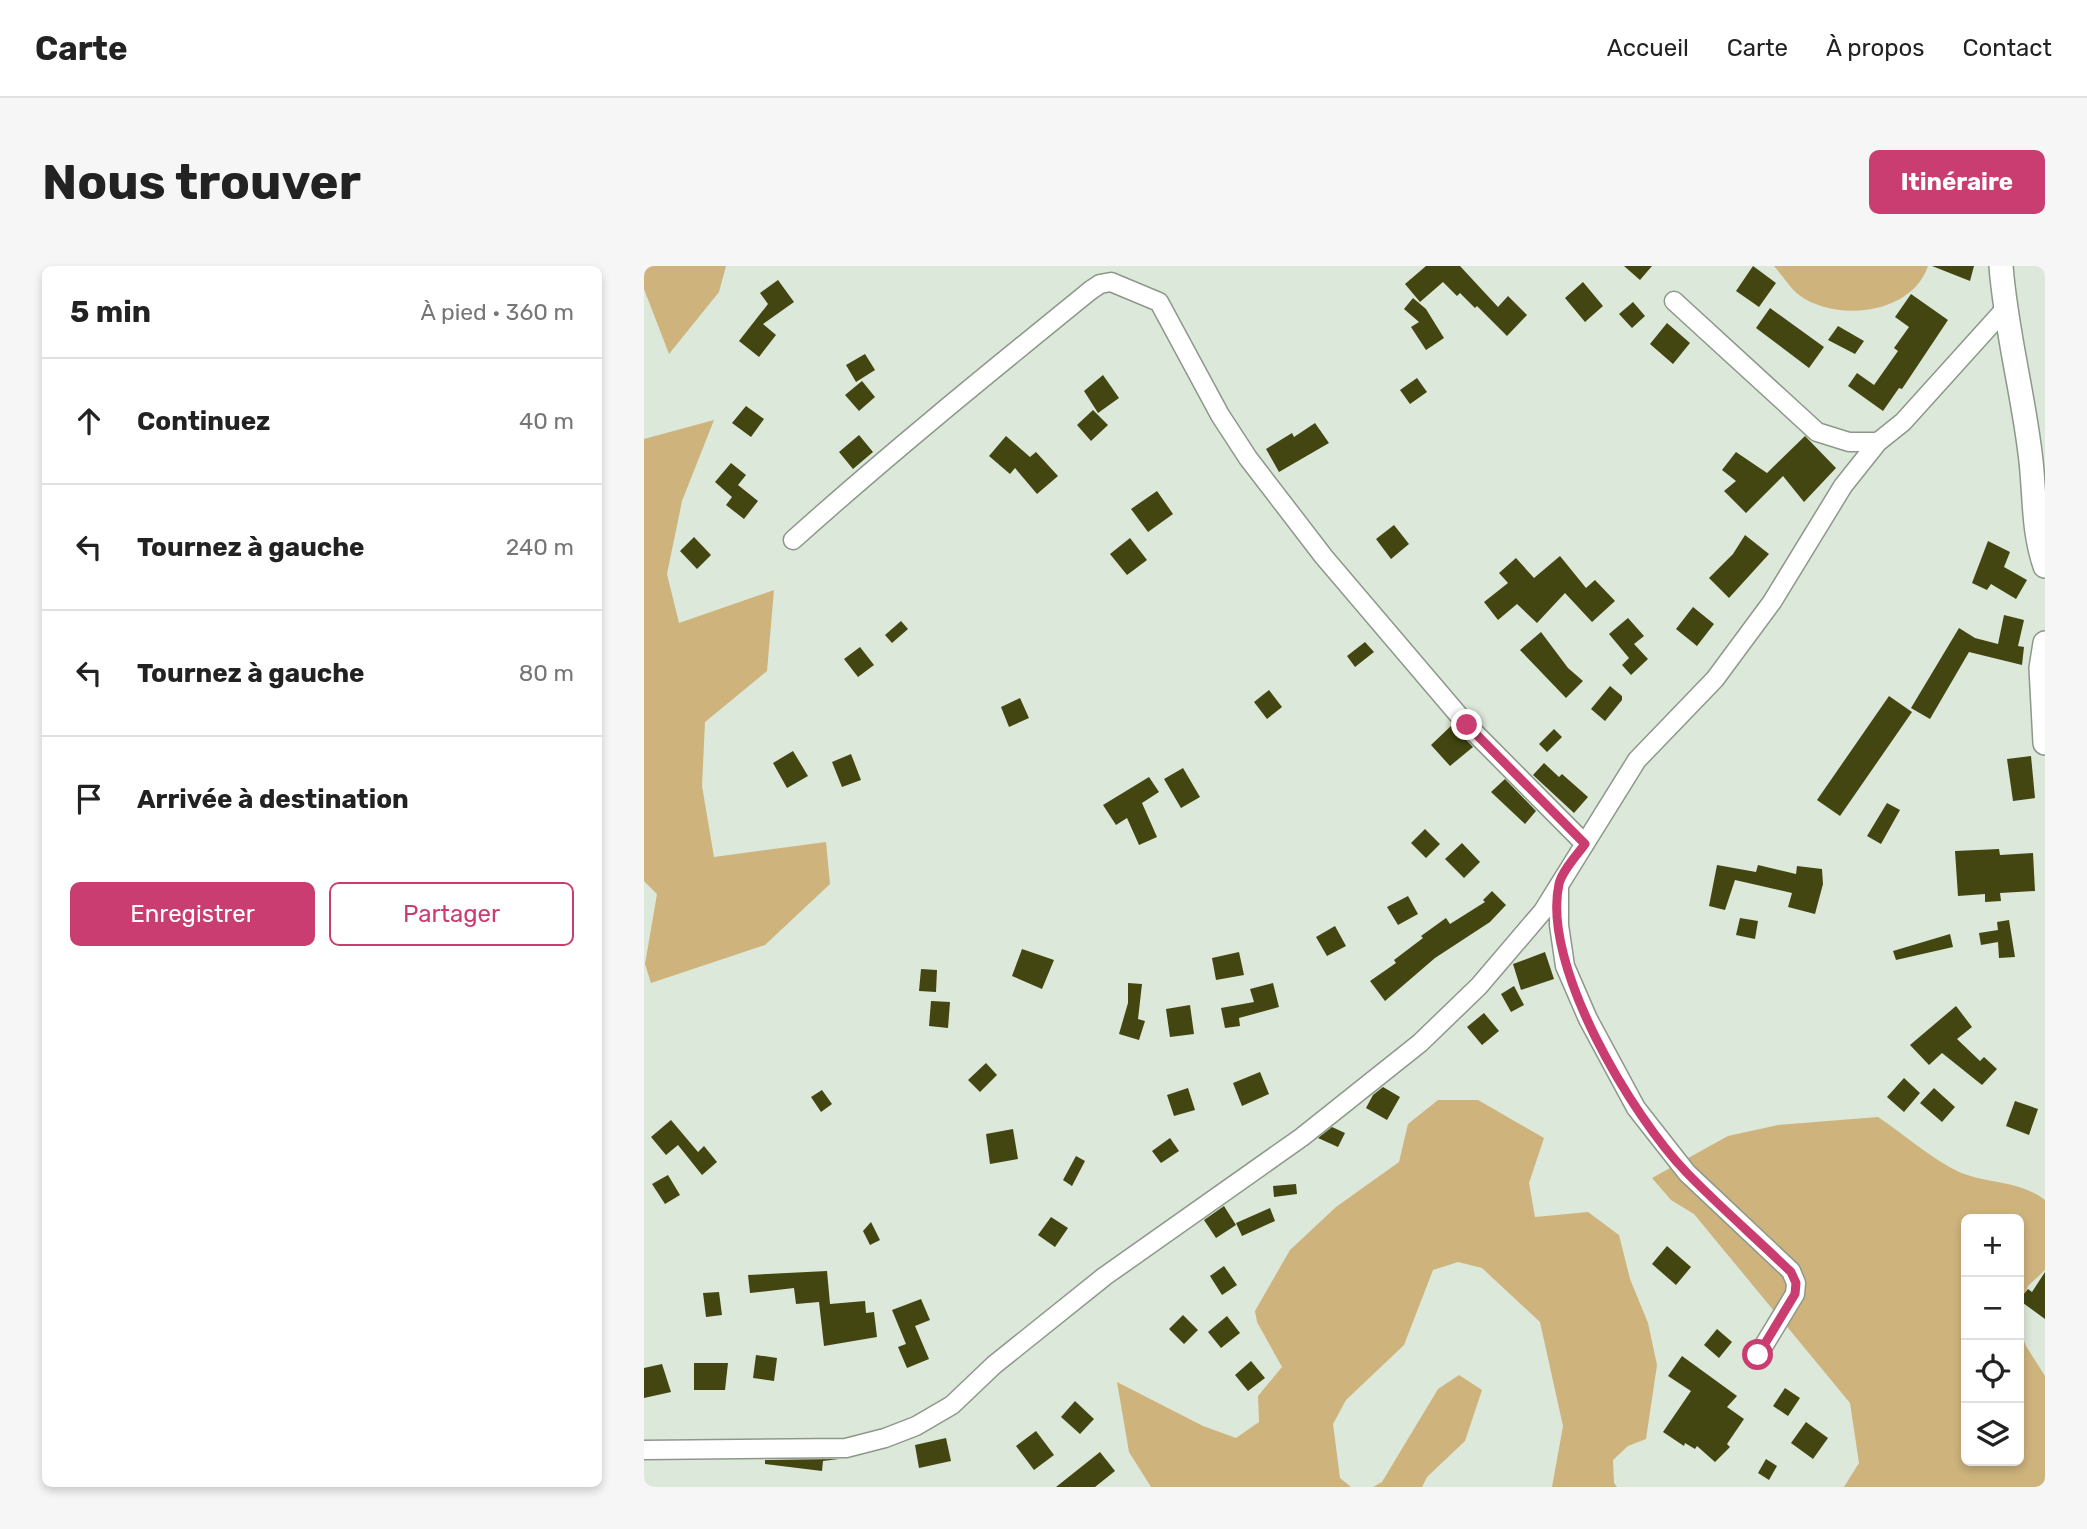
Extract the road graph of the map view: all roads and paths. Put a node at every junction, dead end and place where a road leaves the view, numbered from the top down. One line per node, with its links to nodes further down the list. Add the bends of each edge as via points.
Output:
1 (2001, 266): 3 (main road)
2 (1674, 302): 4 (street, via 1817,432 1849,442)
3 (2005, 309): 4 (street, via 1903,422); 6 (main road, via 2031,461 2035,538)
4 (1878, 442): 9 (street, via 1843,486 1772,603 1715,679 1637,760)
5 (793, 540): 9 (street, via 989,372 1091,290 1111,282 1158,302 1220,415 1324,557 1467,725)
6 (2045, 566)
7 (2045, 643): 8 (main road, via 2041,668)
8 (2045, 743)
9 (1585, 844): 10 (street)
10 (1559, 882): 11 (street, via 1565,966 1636,1108 1687,1173 1791,1272 1796,1283 1795,1294); 12 (street, via 1543,911 1479,986 1420,1043 1293,1144 1105,1276 993,1365 952,1405 896,1434 846,1448)
11 (1758, 1355)
12 (644, 1450)

